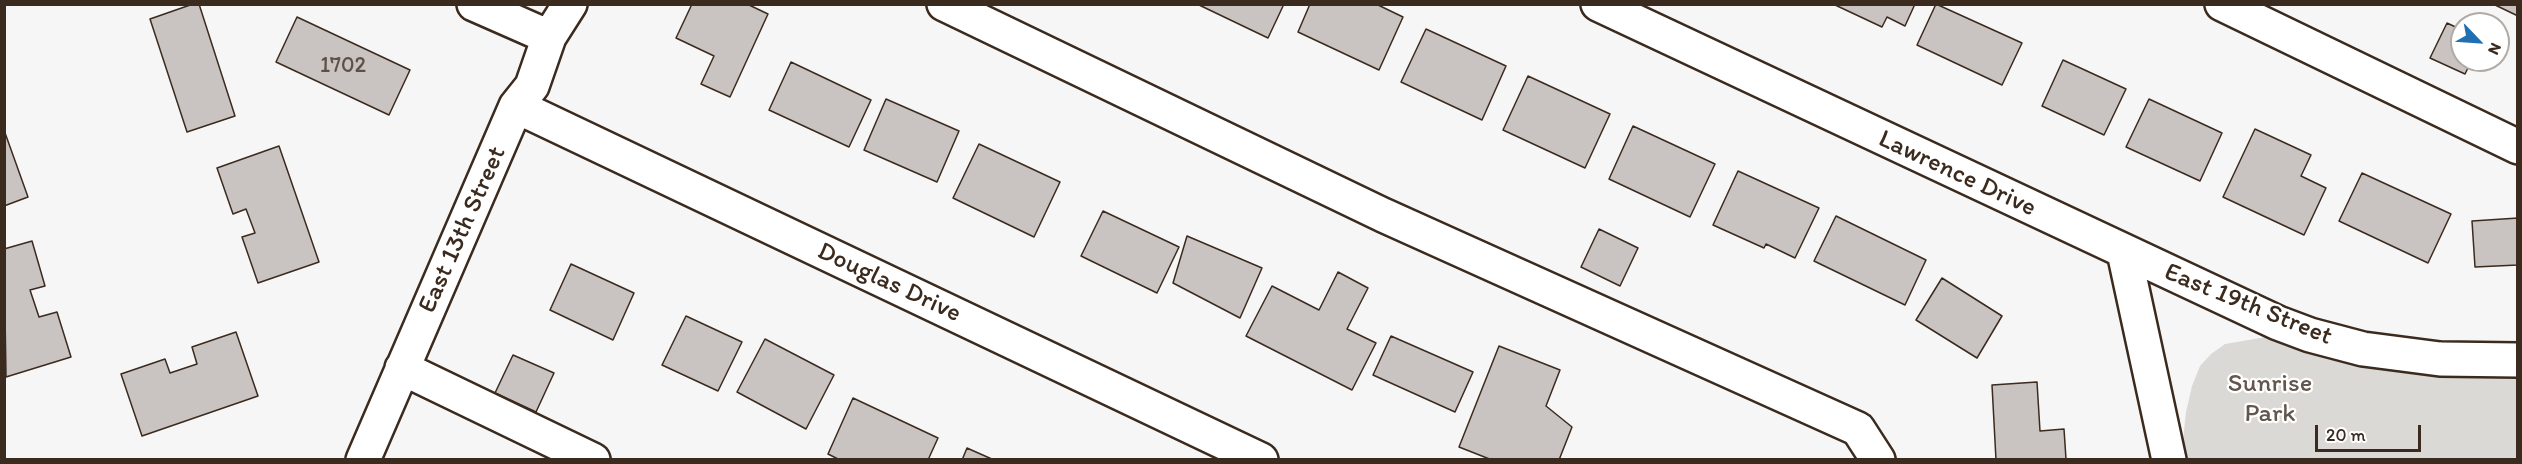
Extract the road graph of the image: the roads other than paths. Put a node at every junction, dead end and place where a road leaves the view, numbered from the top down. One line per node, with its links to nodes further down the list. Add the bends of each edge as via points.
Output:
1 (474, 4): 6 (street)
2 (570, 4): 6 (street, East 13th Street)
3 (944, 4): 15 (street, via 1383,215 1858,429)
4 (1598, 4): 9 (street, Lawrence Drive)
5 (2222, 4): 8 (street)
6 (549, 37): 7 (street, East 13th Street, via 532,86)
7 (516, 106): 11 (street, East 13th Street); 14 (street, Douglas Drive)
8 (2517, 147)
9 (2124, 252): 10 (street, East 19th Street, via 2310,335 2363,349 2440,359); 16 (street)
10 (2517, 360)
11 (402, 368): 12 (street, East 13th Street); 13 (street)
12 (363, 459)
13 (593, 459)
14 (1261, 459)
15 (1878, 459)
16 (2169, 459)

